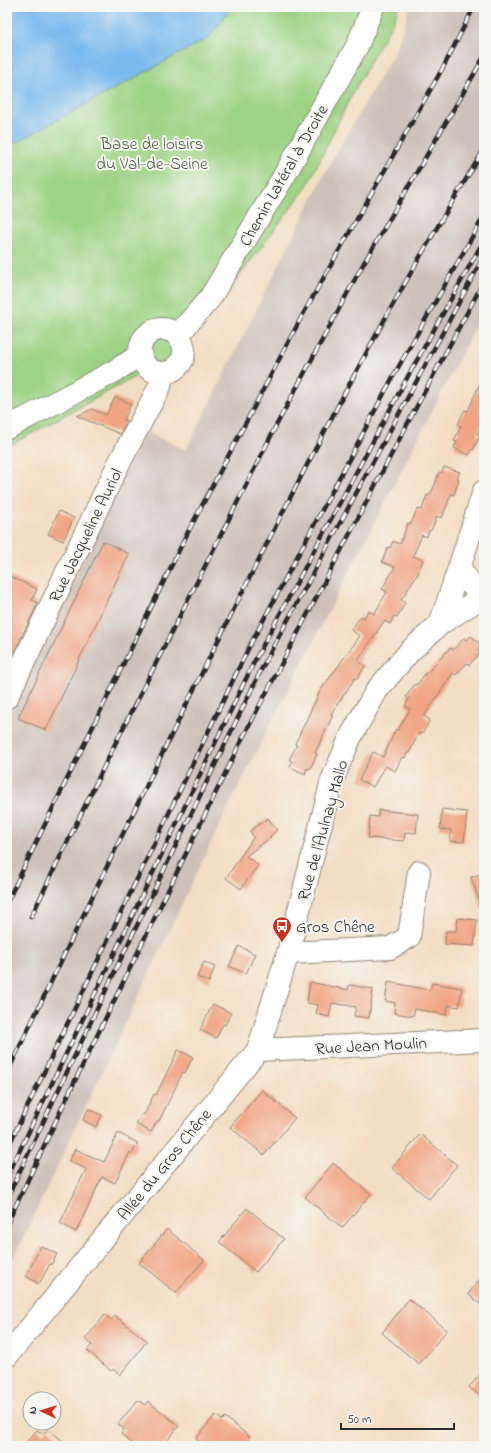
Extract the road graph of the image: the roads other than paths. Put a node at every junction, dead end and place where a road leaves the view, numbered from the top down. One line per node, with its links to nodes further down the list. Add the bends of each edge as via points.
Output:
1 (373, 7): 2 (street, Chemin Latéral à Droite, via 357,46 284,176 210,298)
2 (178, 335): 3 (street, via 164,328 151,331 142,341); 4 (street, via 184,345 183,359 175,369)
3 (140, 355): 4 (street, via 144,365 152,371); 5 (street)
4 (162, 373): 10 (street, Rue Jacqueline Auriol, via 160,386 118,466)
5 (7, 428)
6 (484, 491): 7 (street)
7 (459, 568): 8 (street); 9 (street)
8 (482, 597): 9 (street, Rue de l'Aulnay Mallo)
9 (440, 624): 12 (street, Rue de l'Aulnay Mallo, via 410,651 377,690 351,736 332,780)
10 (7, 697)
11 (419, 872): 12 (street, via 409,937 390,948)
12 (288, 953): 14 (street, Allée du Gros Chêne)
13 (484, 1040): 14 (street, Rue Jean Moulin)
14 (258, 1050): 15 (street, Allée du Gros Chêne)
15 (7, 1356)

